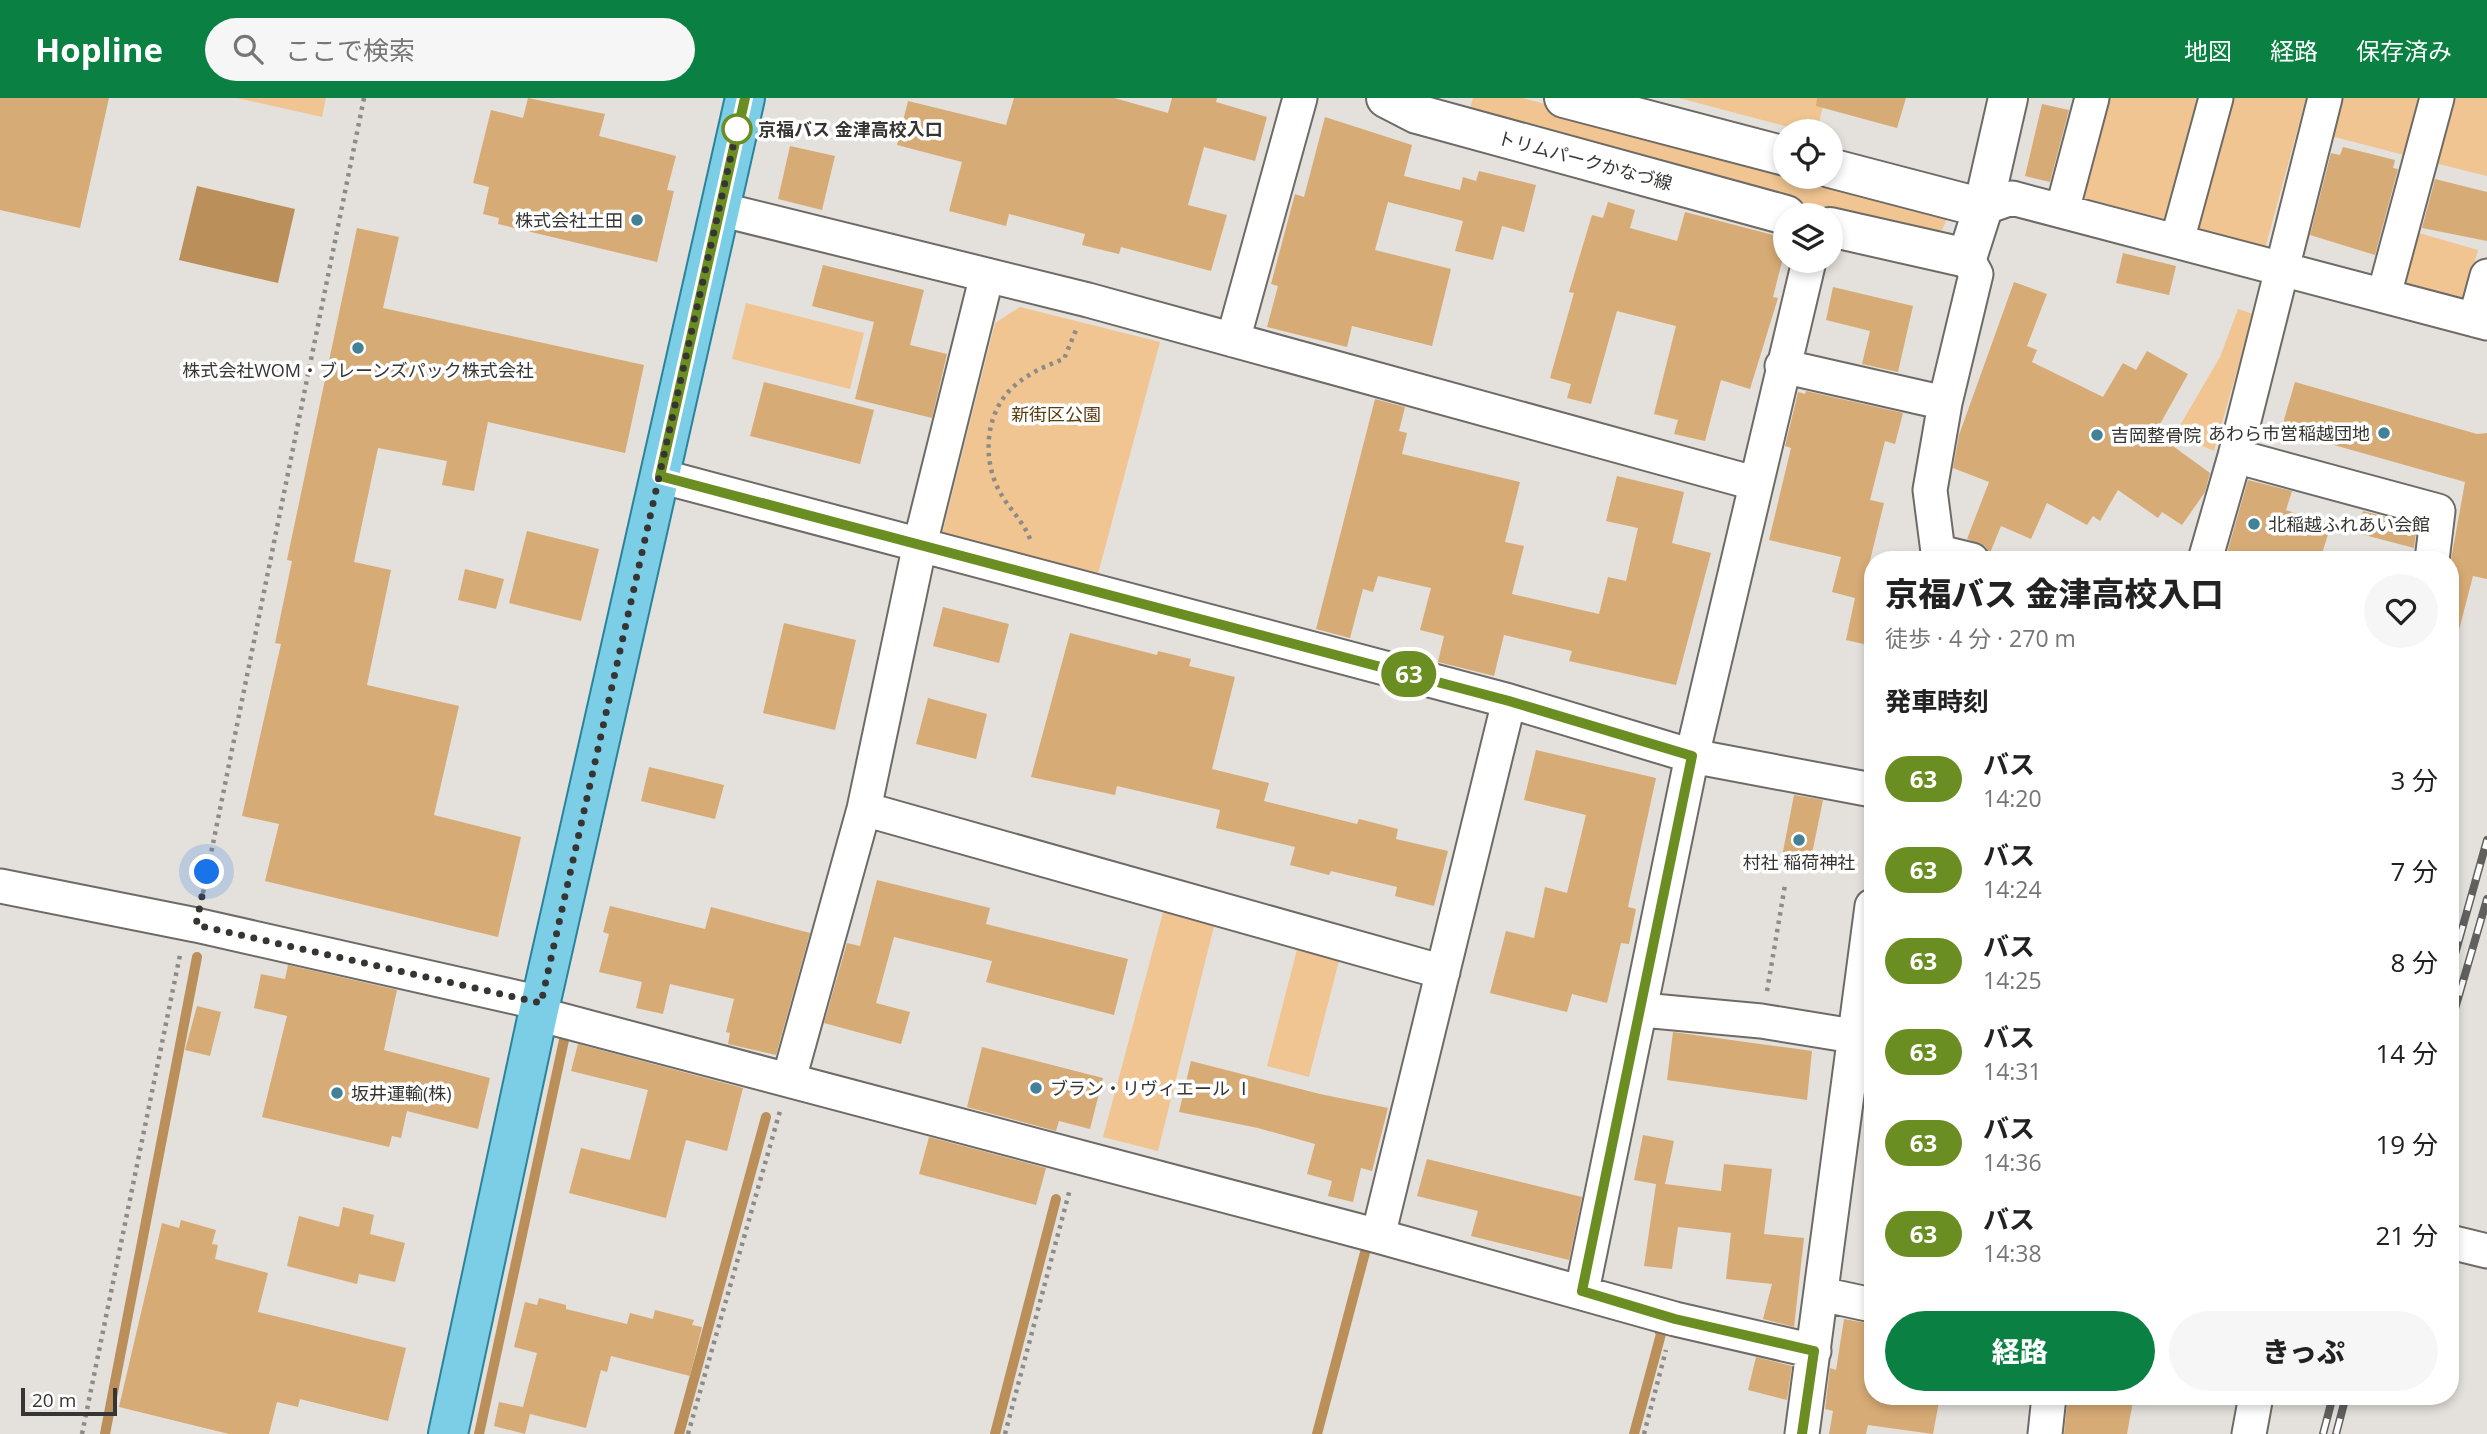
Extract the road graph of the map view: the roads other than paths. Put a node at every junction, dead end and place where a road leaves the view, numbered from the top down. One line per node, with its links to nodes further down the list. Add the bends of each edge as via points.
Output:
1 (745, 98): 12 (main road)
2 (1300, 98): 25 (street)
3 (1386, 98): 14 (main road, トリムパークかなづ線, via 1417,114)
4 (1563, 98): 10 (main road)
5 (2008, 98): 13 (main road)
6 (2092, 98): 15 (street)
7 (2216, 98): 17 (street)
8 (2325, 98): 19 (street)
9 (2437, 98): 23 (street)
10 (1773, 153)
11 (1843, 171): 13 (main road)
12 (719, 208): 21 (street); 29 (main road)
13 (1983, 208): 15 (street, via 2011,198); 18 (main road)
14 (1773, 211)
15 (2063, 211): 17 (street)
16 (1843, 230): 18 (main road)
17 (2177, 241): 19 (street)
18 (1967, 258): 27 (street, via 1976,274)
19 (2281, 268): 23 (street); 28 (street)
20 (1806, 273): 26 (street)
21 (988, 275): 25 (street); 31 (street)
22 (2487, 276): 24 (street)
23 (2384, 295): 24 (street)
24 (2481, 321)
25 (1233, 340): 30 (street)
26 (1782, 366): 27 (street); 30 (street)
27 (1945, 403): 32 (street, via 1930,490)
28 (2235, 456): 33 (street); 34 (street, via 2438,512)
29 (660, 476): 31 (street); 42 (main road)
30 (1754, 483): 36 (street)
31 (920, 544): 35 (street); 38 (street)
32 (1938, 551)
33 (2208, 551)
34 (2433, 551)
35 (1509, 701): 36 (street); 41 (street)
36 (1692, 756): 37 (street); 43 (street)
37 (1864, 788)
38 (864, 808): 41 (street); 46 (street)
39 (0, 886): 42 (street, via 191,924)
40 (1864, 960): 44 (street)
41 (1443, 972): 47 (street)
42 (539, 1009): 46 (street); 56 (main road)
43 (1642, 1010): 44 (street); 50 (street)
44 (1853, 1035): 45 (street)
45 (1861, 1078): 51 (street)
46 (789, 1079): 47 (street)
47 (1378, 1236): 50 (street)
48 (2459, 1244): 49 (street)
49 (2487, 1251)
50 (1582, 1291): 53 (street, via 1675,1319)
51 (1821, 1294): 52 (street); 53 (street)
52 (1864, 1303)
53 (1814, 1351): 57 (street)
54 (2048, 1405): 58 (street)
55 (2254, 1405): 59 (street)
56 (448, 1434)
57 (1802, 1434)
58 (2045, 1434)
59 (2249, 1434)

